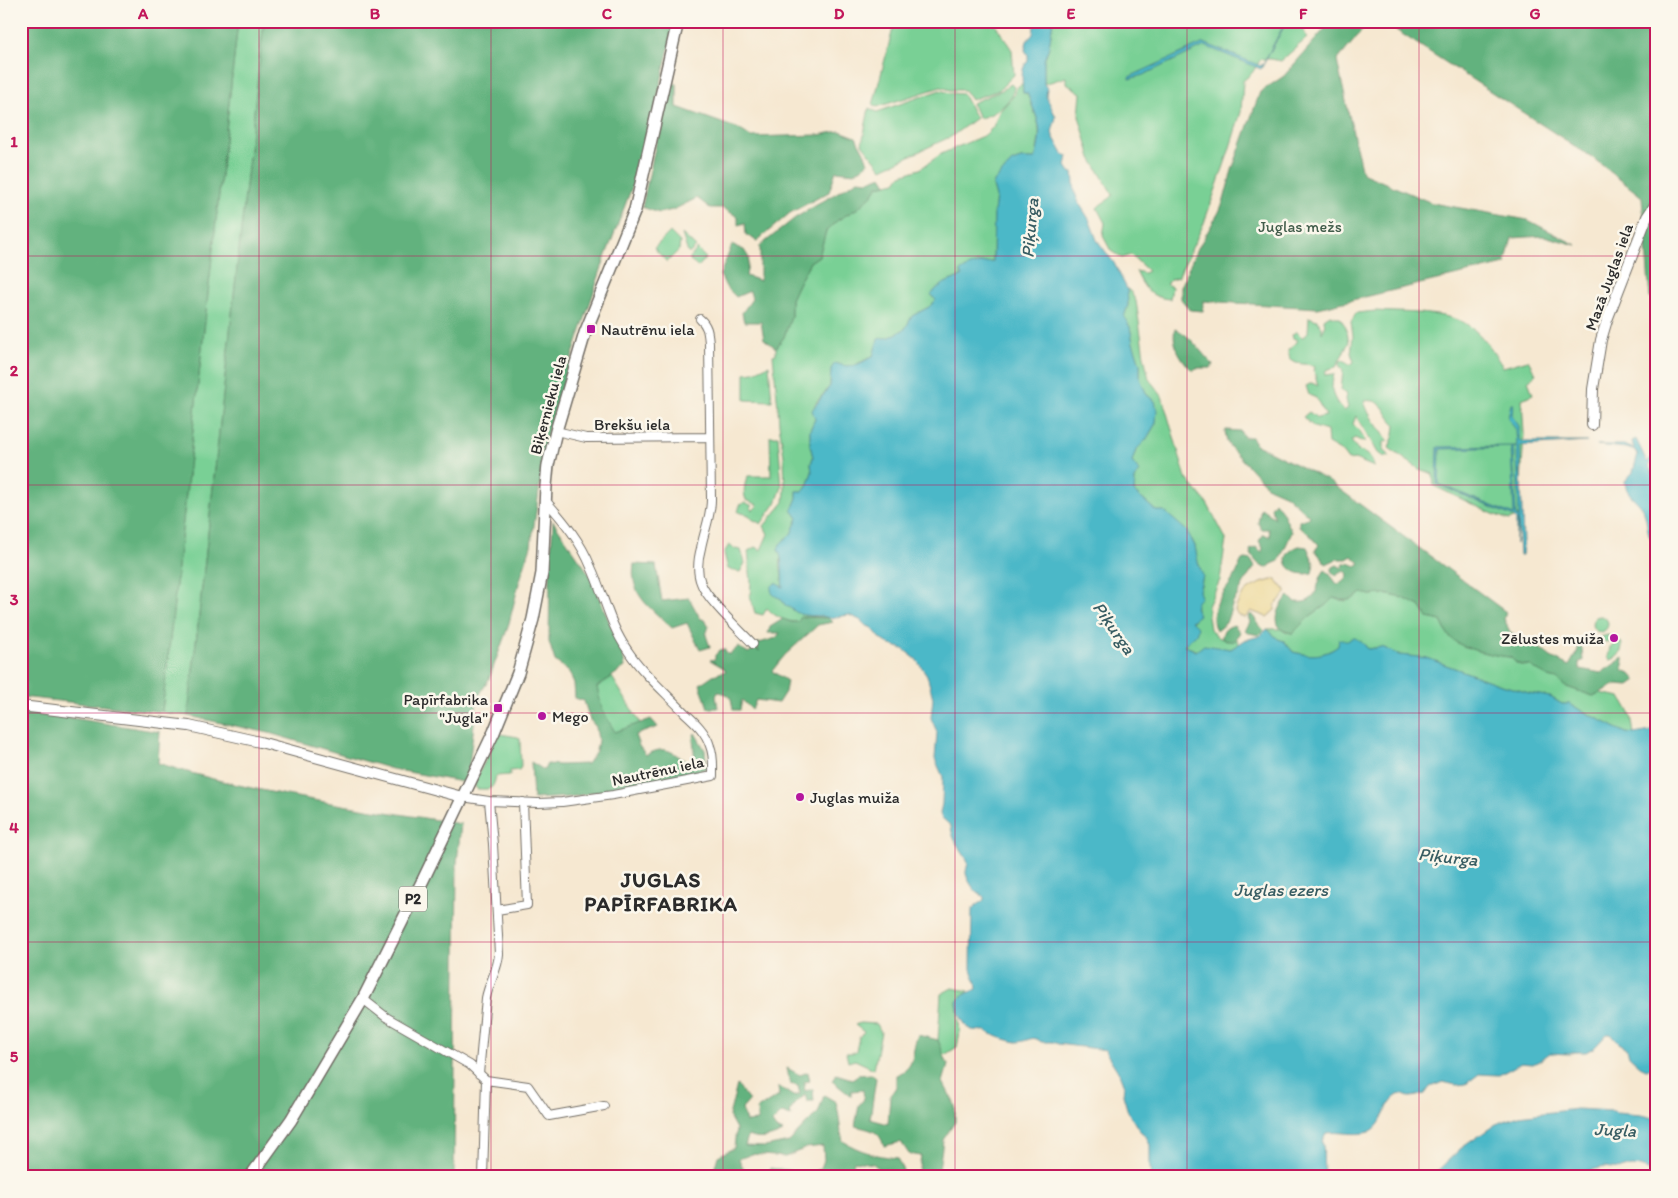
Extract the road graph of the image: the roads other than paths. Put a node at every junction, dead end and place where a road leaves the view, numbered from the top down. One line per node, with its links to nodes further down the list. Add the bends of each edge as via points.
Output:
1 (678, 21): 5 (main road, Biķernieku iela, via 635,210 584,333)
2 (1657, 202): 4 (main road, Mazā Juglas iela, via 1648,217 1601,340 1593,390)
3 (700, 319): 6 (street, via 708,331)
4 (1592, 425)
5 (556, 431): 6 (street, Brekšu iela, via 586,438); 7 (main road, Biķernieku iela, via 548,465)
6 (710, 437): 8 (street, via 711,511 699,560 700,583)
7 (546, 501): 10 (main road, Biķernieku iela, via 542,573 518,673); 12 (street, Nautrēnu iela, via 565,522 591,566 618,635 629,654 707,738 712,753 713,776 572,801)
8 (753, 644)
9 (21, 706): 10 (main road, via 188,726 260,742)
10 (462, 798): 11 (street, Nautrēnu iela); 14 (main road, P2)
11 (489, 800): 12 (street, Nautrēnu iela); 13 (street)
12 (522, 802): 13 (street, via 527,905)
13 (497, 910): 15 (street, via 500,954 486,998)
14 (363, 999): 15 (street, via 386,1017 470,1065); 18 (main road, P2, via 291,1120)
15 (479, 1074): 16 (street)
16 (486, 1080): 17 (street, via 528,1086 549,1116); 19 (street)
17 (604, 1106)
18 (250, 1177)
19 (483, 1177)

